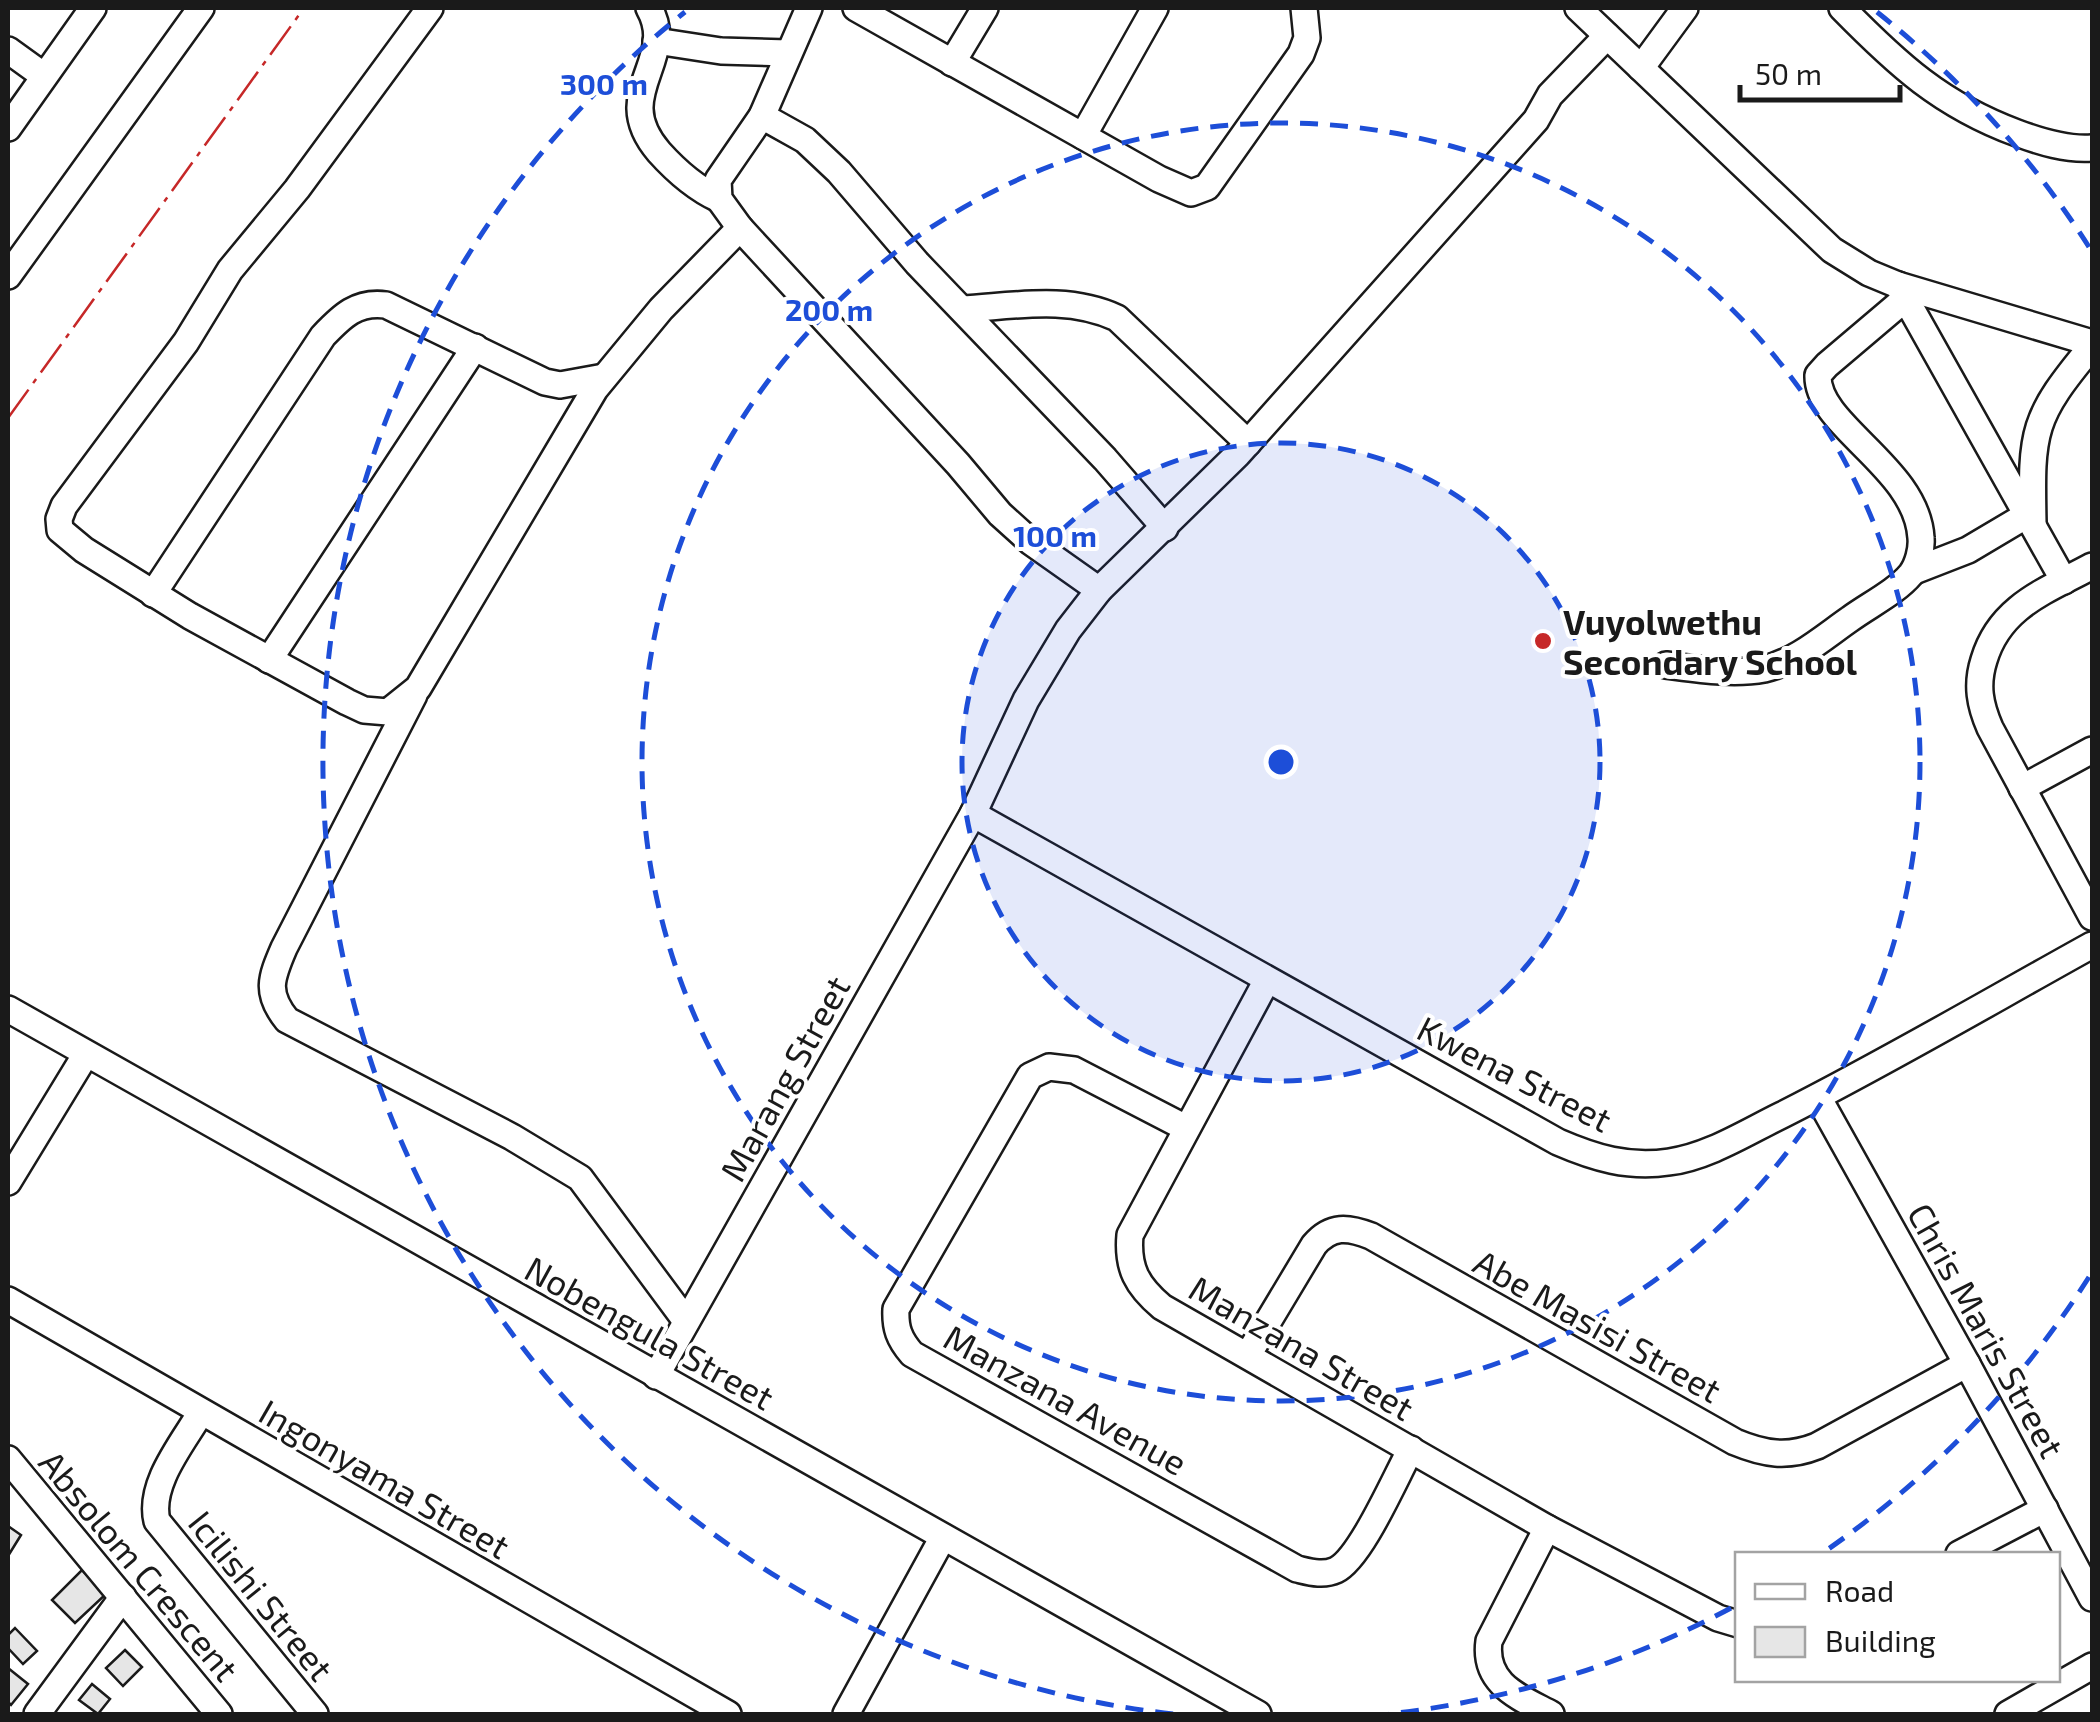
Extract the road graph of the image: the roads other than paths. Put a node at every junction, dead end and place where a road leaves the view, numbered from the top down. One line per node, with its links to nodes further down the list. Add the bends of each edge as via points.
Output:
1 (93, 8): 19 (street)
2 (200, 8): 26 (street)
3 (430, 8): 39 (street, via 230,270 64,506 60,530)
4 (649, 8): 14 (street)
5 (809, 8): 16 (street)
6 (856, 8): 17 (street)
7 (985, 8): 17 (street)
8 (1155, 8): 22 (street)
9 (1304, 8): 22 (street, via 1307,38 1300,54 1200,192 1159,179)
10 (1578, 8): 13 (street)
11 (1685, 8): 18 (street)
12 (1842, 8): 23 (street, via 1898,64 1950,103 2036,141)
13 (1607, 36): 18 (street); 32 (street, Marang Street)
14 (656, 41): 16 (street); 24 (street, via 640,92 642,128 670,165)
15 (8, 50): 19 (street)
16 (788, 53): 20 (street)
17 (952, 63): 22 (street)
18 (1641, 68): 27 (street, via 1832,250)
19 (44, 76): 21 (street)
20 (762, 116): 24 (street, via 718,180); 28 (street, via 822,154)
21 (8, 128)
22 (1083, 136)
23 (2092, 148)
24 (720, 200): 25 (street)
25 (740, 228): 31 (street); 38 (street, via 1000,514)
26 (8, 276)
27 (1902, 292): 29 (street); 33 (street); 36 (street, via 1818,376 1818,387 1912,502 1922,546)
28 (962, 309): 32 (street, via 1067,302 1118,318); 34 (street)
29 (2092, 345): 33 (street, via 2041,414 2031,453)
30 (475, 347): 31 (street, via 560,386); 39 (street, via 386,304 343,315); 40 (street)
31 (604, 378): 42 (street)
32 (1248, 443): 34 (street, Marang Street)
33 (2030, 520): 36 (street); 37 (street)
34 (1164, 528): 38 (street, Marang Street)
35 (2092, 566): 37 (street)
36 (1914, 571): 41 (street, via 1779,664 1715,670)
37 (2064, 581): 44 (street, via 2005,618 1978,677 1983,712)
38 (1100, 590): 45 (street, Marang Street, via 1026,700)
39 (154, 594): 40 (street)
40 (269, 660): 42 (street, via 375,712 388,712)
41 (1666, 665)
42 (418, 688): 55 (street, via 284,948 271,978 276,1005 287,1020 580,1178)
43 (2092, 750): 44 (street)
44 (2022, 788): 46 (street)
45 (973, 814): 48 (street, Kwena Street); 55 (street, Marang Street)
46 (2092, 917)
47 (2092, 945): 51 (street, Kwena Street)
48 (1267, 980): 51 (street, Kwena Street, via 1558,1142 1611,1162 1673,1162 1702,1153); 52 (street, Manzana Street)
49 (8, 1009): 50 (street, Nobengula Street)
50 (86, 1054): 53 (street); 58 (street, Nobengula Street)
51 (1818, 1097): 57 (street, Chris Maris Street)
52 (1186, 1128): 56 (street, Manzana Street, via 1130,1235 1132,1272 1162,1307); 60 (street, Manzana Avenue, via 1074,1070 1049,1067 1030,1076 896,1309 904,1345 1312,1573 1336,1570 1354,1554)
53 (8, 1182)
54 (8, 1300): 59 (street, Ingonyama Street)
55 (686, 1322): 58 (street, Marang Street)
56 (1248, 1355): 57 (street, Abe Masisi Street, via 1314,1245 1344,1228 1370,1236 1734,1442 1770,1453 1798,1454 1817,1446); 60 (street, Manzana Street)
57 (1967, 1364): 62 (street, Chris Maris Street)
58 (656, 1376): 64 (street, Nobengula Street)
59 (201, 1412): 70 (street, Ingonyama Street); 73 (street, Icilishi Street, via 159,1486 156,1522)
60 (1411, 1449): 63 (street, Manzana Street)
61 (8, 1462): 66 (street, Absolom Crescent)
62 (2045, 1509): 65 (street); 67 (street, Chris Maris Street)
63 (1547, 1528): 68 (street, Manzana Street); 77 (street, via 1487,1656 1498,1682)
64 (943, 1537): 75 (street); 76 (street, Nobengula Street)
65 (1963, 1552)
66 (123, 1597): 71 (street); 72 (street, Absolom Crescent)
67 (2092, 1598)
68 (1735, 1623)
69 (2092, 1666): 78 (street)
70 (690, 1706): 74 (street, Ingonyama Street)
71 (37, 1714)
72 (219, 1714)
73 (315, 1714)
74 (728, 1714)
75 (846, 1714)
76 (1258, 1714)
77 (1550, 1714)
78 (2008, 1714)

